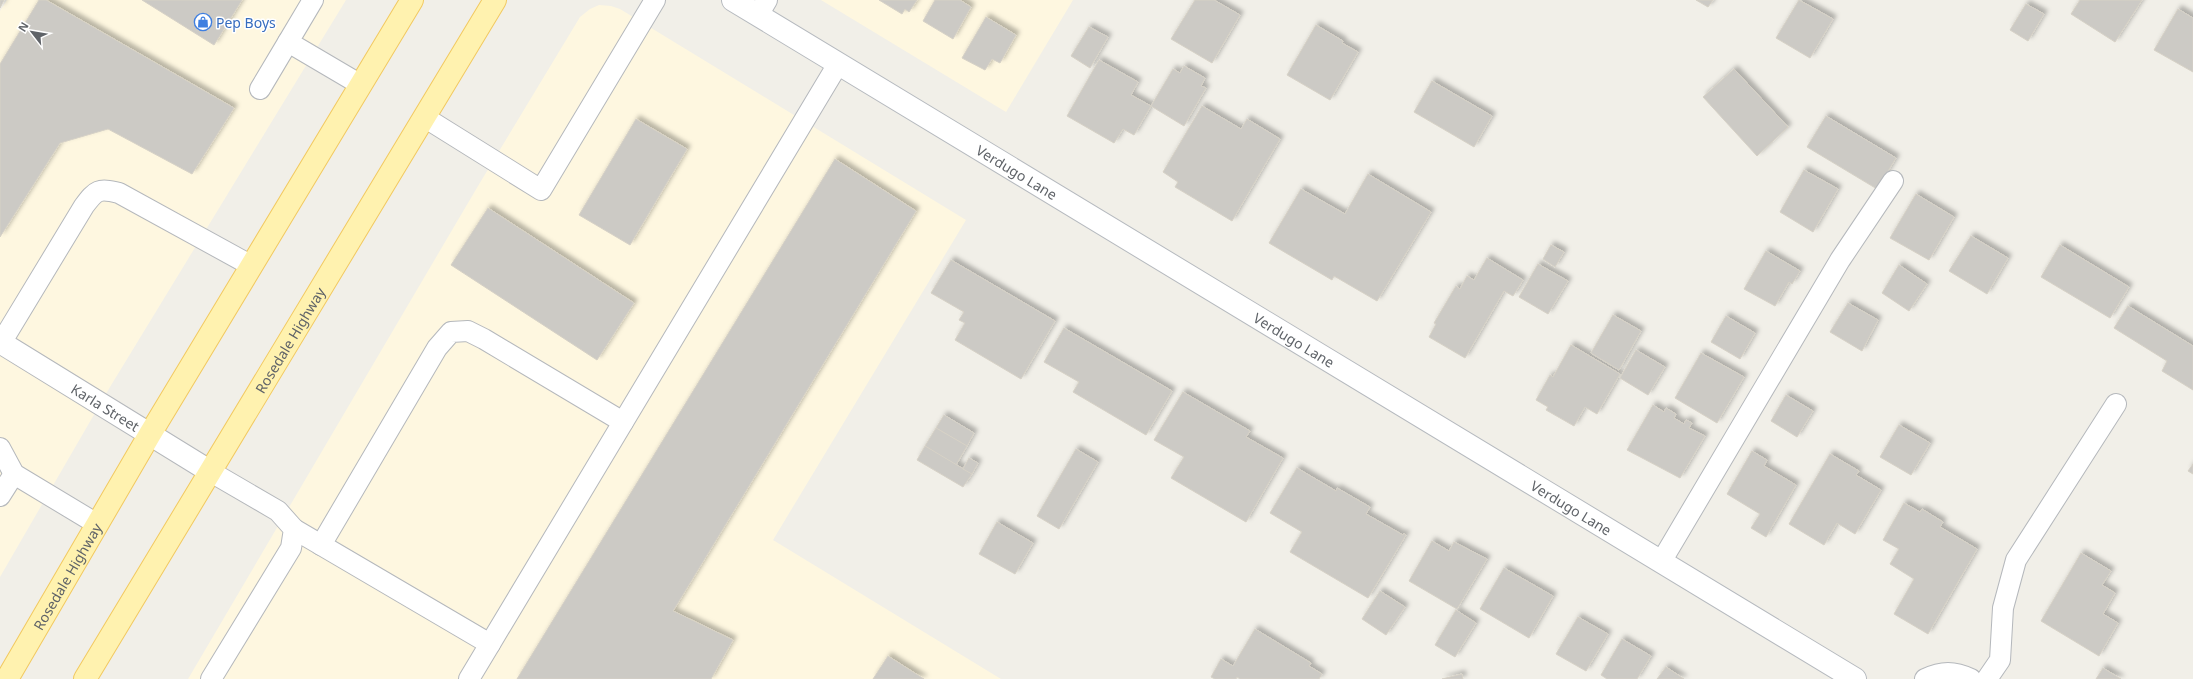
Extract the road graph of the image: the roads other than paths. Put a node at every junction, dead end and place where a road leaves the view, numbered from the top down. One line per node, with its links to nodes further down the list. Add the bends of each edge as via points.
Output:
1 (313, 0): 7 (lane)
2 (412, 0): 9 (main road, Rosedale Highway)
3 (495, 0): 11 (main road, Rosedale Highway)
4 (655, 0): 11 (lane, via 541,190)
5 (733, 0): 6 (street, Verdugo Lane)
6 (762, 8): 8 (street, Verdugo Lane)
7 (288, 42): 9 (lane); 10 (lane)
8 (838, 64): 16 (lane); 25 (street, Verdugo Lane)
9 (361, 85): 13 (main road, Rosedale Highway)
10 (260, 89)
11 (424, 117): 19 (main road, Rosedale Highway)
12 (1893, 181): 25 (lane, via 1840,260)
13 (252, 266): 14 (lane, via 119,193 105,189 95,192); 17 (main road, Rosedale Highway)
14 (0, 342): 17 (street, Karla Street)
15 (2116, 404): 34 (lane, via 2016,560 2003,608 2000,660)
16 (623, 422): 24 (lane, via 484,339 468,331 451,332 437,348); 26 (lane)
17 (150, 434): 19 (street, Karla Street); 22 (main road, Rosedale Highway)
18 (0, 448): 20 (lane)
19 (211, 472): 23 (lane, via 278,511); 29 (main road, Rosedale Highway)
20 (14, 474): 21 (lane); 22 (lane)
21 (0, 496)
22 (97, 524): 28 (main road, Rosedale Highway)
23 (294, 529): 24 (lane); 30 (lane, via 291,548)
24 (321, 544): 26 (lane)
25 (1660, 562): 27 (street, Verdugo Lane)
26 (490, 644): 31 (lane)
27 (1851, 678)
28 (7, 679)
29 (85, 679)
30 (211, 679)
31 (469, 679)
32 (1925, 679): 33 (lane, via 1939,673 1957,672)
33 (1971, 679)
34 (1987, 679)

